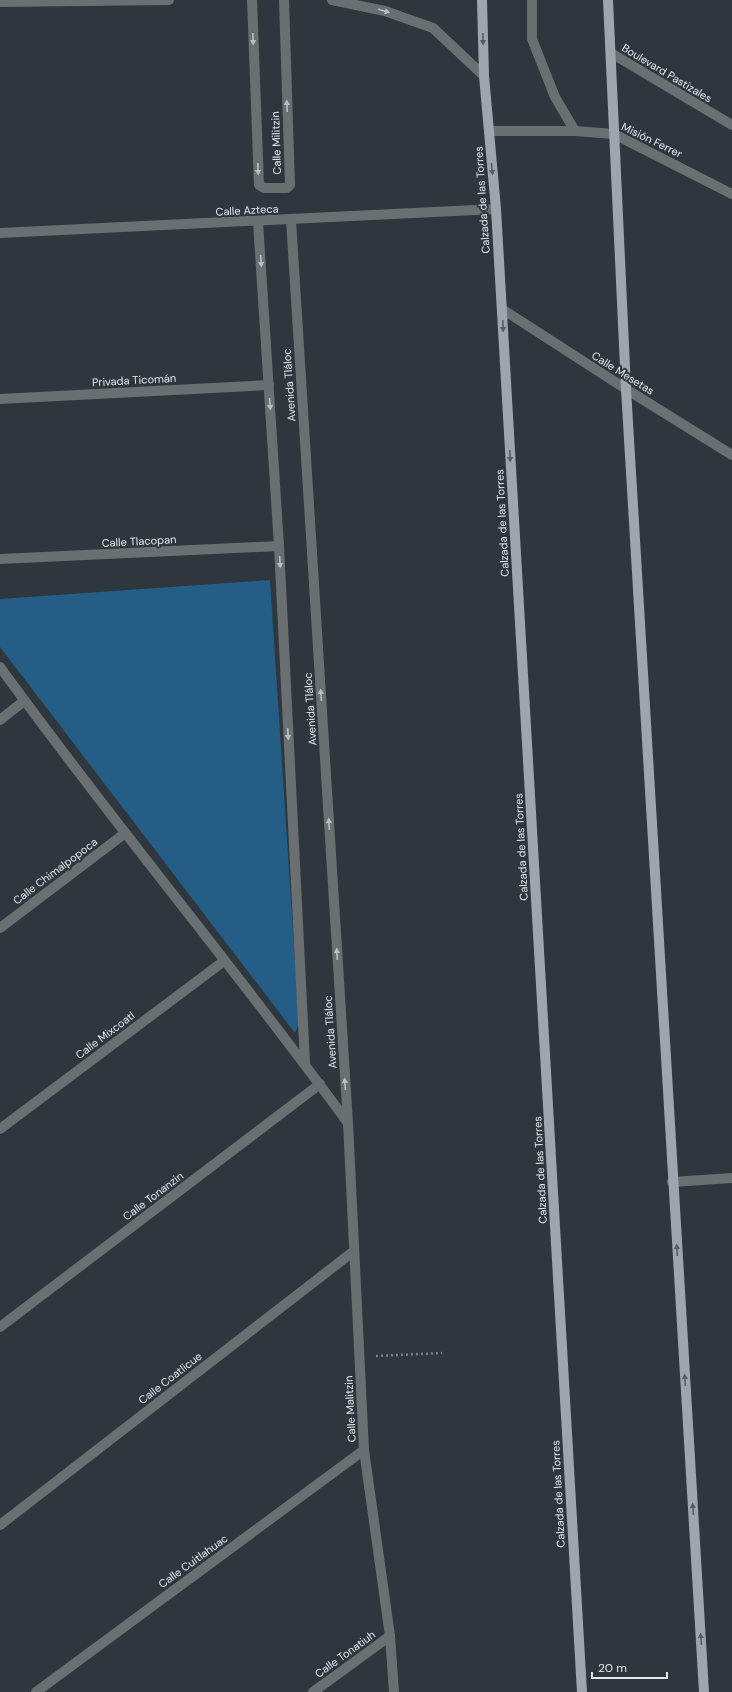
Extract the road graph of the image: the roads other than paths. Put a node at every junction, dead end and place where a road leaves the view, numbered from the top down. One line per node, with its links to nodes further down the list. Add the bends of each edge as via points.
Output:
1 (170, 0): 8 (street)
2 (252, 0): 3 (street, Calle Militzin, one-way to 3, via 259,185 264,188 287,188 290,185)
3 (284, 0)
4 (332, 0): 10 (street, one-way to 10, via 385,11 433,28)
5 (482, 0): 10 (main road, Calzada de las Torres, one-way to 10)
6 (532, 0): 13 (street, via 532,38 555,97)
7 (608, 0): 9 (main road)
8 (0, 2)
9 (611, 53): 11 (street, Boulevard Pastizales); 14 (main road)
10 (484, 76): 12 (main road, Calzada de las Torres)
11 (732, 125)
12 (489, 131): 13 (street, Misión Ferrer); 16 (main road, Calzada de las Torres, one-way to 16)
13 (575, 131): 14 (street, Misión Ferrer)
14 (614, 134): 15 (street, Misión Ferrer); 22 (main road)
15 (732, 194)
16 (496, 209): 17 (street, Calle Azteca); 20 (main road, Calzada de las Torres)
17 (291, 220): 18 (street, Calle Azteca); 35 (street, Avenida Tláloc, one-way to 17)
18 (258, 222): 19 (street, Calle Azteca); 21 (street, Avenida Tláloc, one-way to 21)
19 (0, 233)
20 (502, 309): 22 (street, Calle Mesetas); 47 (main road, Calzada de las Torres, one-way to 47)
21 (269, 385): 23 (street, Privada Ticomán); 25 (street, Avenida Tláloc, one-way to 25)
22 (626, 389): 24 (street, Calle Mesetas); 38 (main road)
23 (0, 399)
24 (732, 455)
25 (279, 546): 26 (street, Calle Tlacopan); 33 (street, Avenida Tláloc, one-way to 33)
26 (0, 559)
27 (0, 667): 28 (street, Avenida Tláloc)
28 (24, 701): 29 (street); 30 (street, Avenida Tláloc)
29 (0, 720)
30 (124, 834): 31 (street, Calle Chimalpopoca); 32 (street, Avenida Tláloc)
31 (0, 928)
32 (224, 961): 33 (street, Avenida Tláloc); 36 (street, Calle Mixcoatl)
33 (305, 1063): 34 (street, Avenida Tláloc)
34 (320, 1084): 35 (street, Avenida Tláloc); 40 (street, Calle Tonanzin)
35 (348, 1123): 39 (street, Calle Malitzin)
36 (0, 1129)
37 (732, 1178): 38 (street)
38 (672, 1182): 48 (main road, one-way to 38)
39 (354, 1251): 41 (street, Calle Malitzin); 42 (street, Calle Coatlicue)
40 (0, 1327)
41 (364, 1450): 43 (street, Calle Malitzin); 44 (street, Calle Cuitlahuac)
42 (0, 1525)
43 (390, 1636): 45 (street, Calle Tonatiuh); 46 (street, Calle Malitzin)
44 (36, 1692)
45 (313, 1692)
46 (394, 1692)
47 (582, 1692)
48 (704, 1692)

